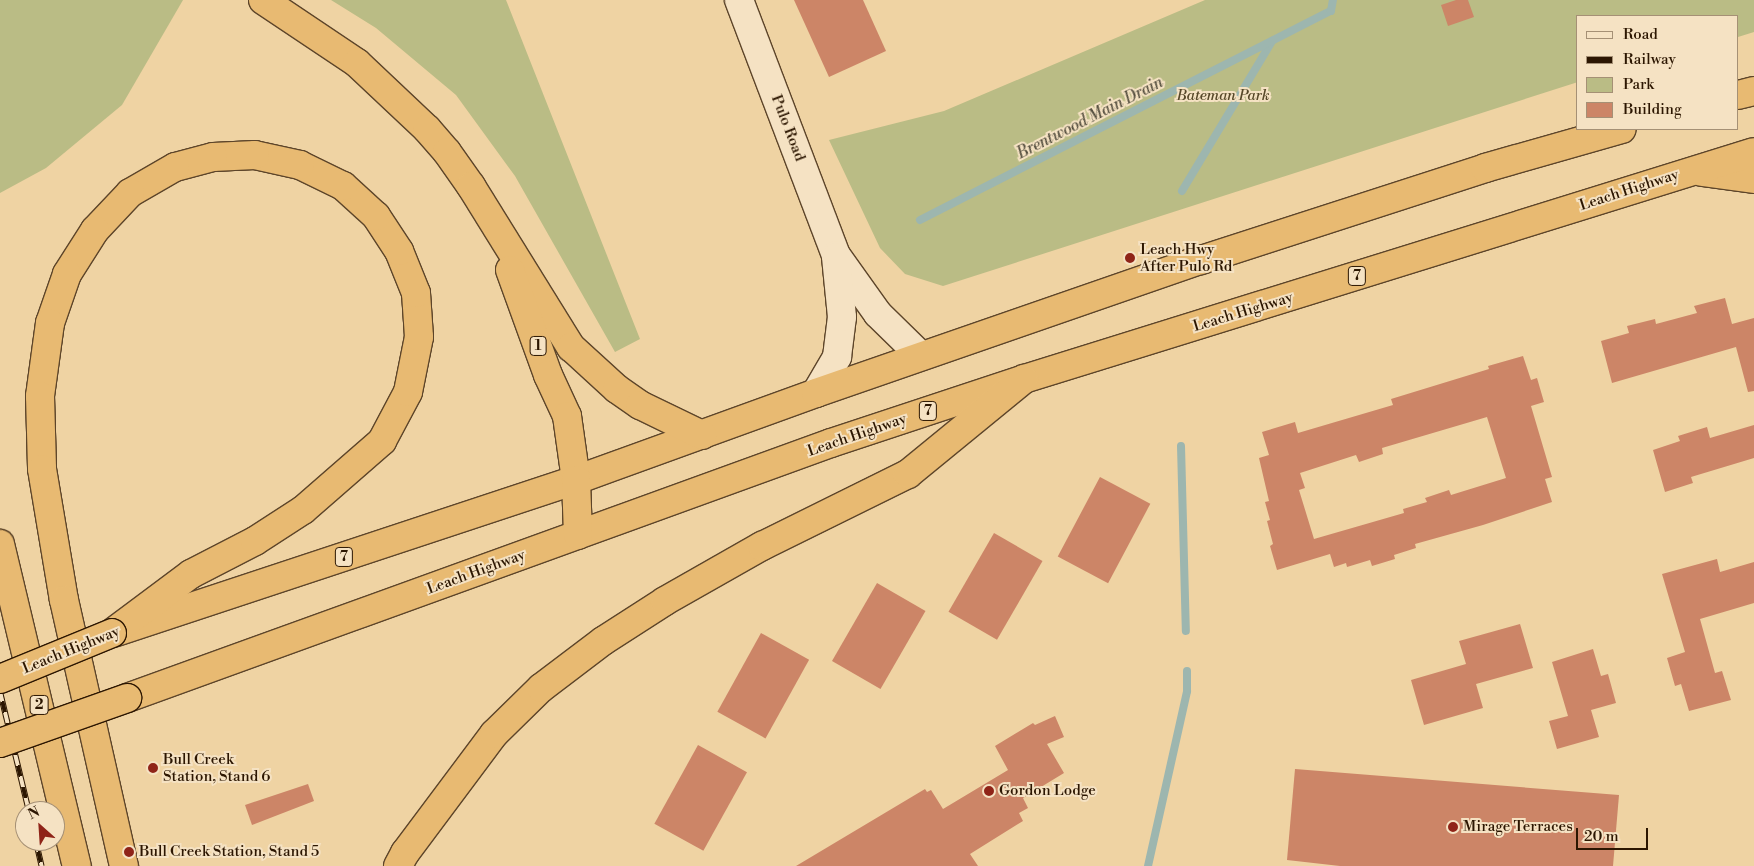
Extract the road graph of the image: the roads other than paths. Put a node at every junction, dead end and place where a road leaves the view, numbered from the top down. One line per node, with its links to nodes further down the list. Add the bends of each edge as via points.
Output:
1 (263, 0): 9 (highway, 1, via 357,62 410,112 447,152)
2 (739, 0): 10 (street, Pulo Road)
3 (1754, 90): 4 (highway)
4 (1739, 95)
5 (1619, 130): 11 (highway, Leach Highway / 7, via 1192,263)
6 (1754, 152): 7 (highway, Leach Highway / 7)
7 (1690, 170): 8 (highway); 12 (highway, Leach Highway / 7)
8 (1754, 179)
9 (489, 214): 14 (highway, via 571,347 632,400); 15 (highway, 1, via 548,375 567,416)
10 (836, 256): 11 (street, Pulo Road, via 878,314); 13 (street, Pulo Road, via 842,317 837,357)
11 (921, 356): 13 (highway, Leach Highway / 7)
12 (1024, 379): 16 (highway, Leach Highway / 7, via 831,443); 23 (highway, via 908,474 762,546 665,601 564,670 494,734)
13 (816, 393): 14 (highway, Leach Highway / 7)
14 (702, 434): 15 (highway, Leach Highway / 7)
15 (576, 480): 16 (highway, 1); 18 (highway, Leach Highway / 7)
16 (578, 535): 20 (highway, Leach Highway / 7, bridge)
17 (0, 544): 21 (highway, 2)
18 (112, 634): 19 (highway, Leach Highway / 7, bridge); 22 (highway, via 191,574 255,541 303,510 382,441 408,392 420,337 416,293 399,251 376,216 343,186 300,165 255,155 214,157 175,167 130,193 94,230 67,274 50,323 40,396 42,469 64,600)
19 (0, 679)
20 (0, 743)
21 (76, 866)
22 (124, 866)
23 (398, 866)

